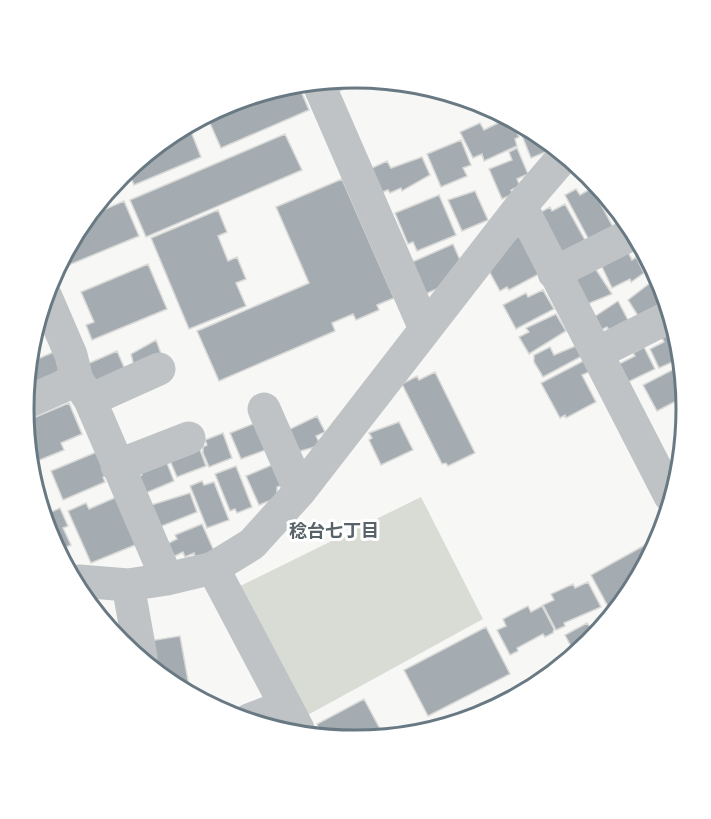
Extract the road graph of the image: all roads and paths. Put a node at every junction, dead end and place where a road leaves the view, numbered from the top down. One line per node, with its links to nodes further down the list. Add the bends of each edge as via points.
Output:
1 (321, 90): 8 (street)
2 (559, 162): 3 (street)
3 (521, 206): 5 (street); 8 (street)
4 (626, 238): 5 (street)
5 (554, 273): 9 (street)
6 (51, 309): 11 (street)
7 (664, 320): 9 (street)
8 (425, 329): 17 (street)
9 (597, 354): 16 (street)
10 (159, 369): 11 (street)
11 (84, 390): 12 (street); 15 (street)
12 (34, 401)
13 (264, 409): 17 (street)
14 (189, 438): 15 (street)
15 (117, 466): 19 (street)
16 (667, 490)
17 (300, 491): 18 (street, via 252,544)
18 (213, 568): 19 (street); 23 (street)
19 (167, 579): 21 (street)
20 (85, 581): 21 (street)
21 (128, 585): 22 (street)
22 (139, 646)
23 (292, 717): 24 (street)
24 (268, 719)

